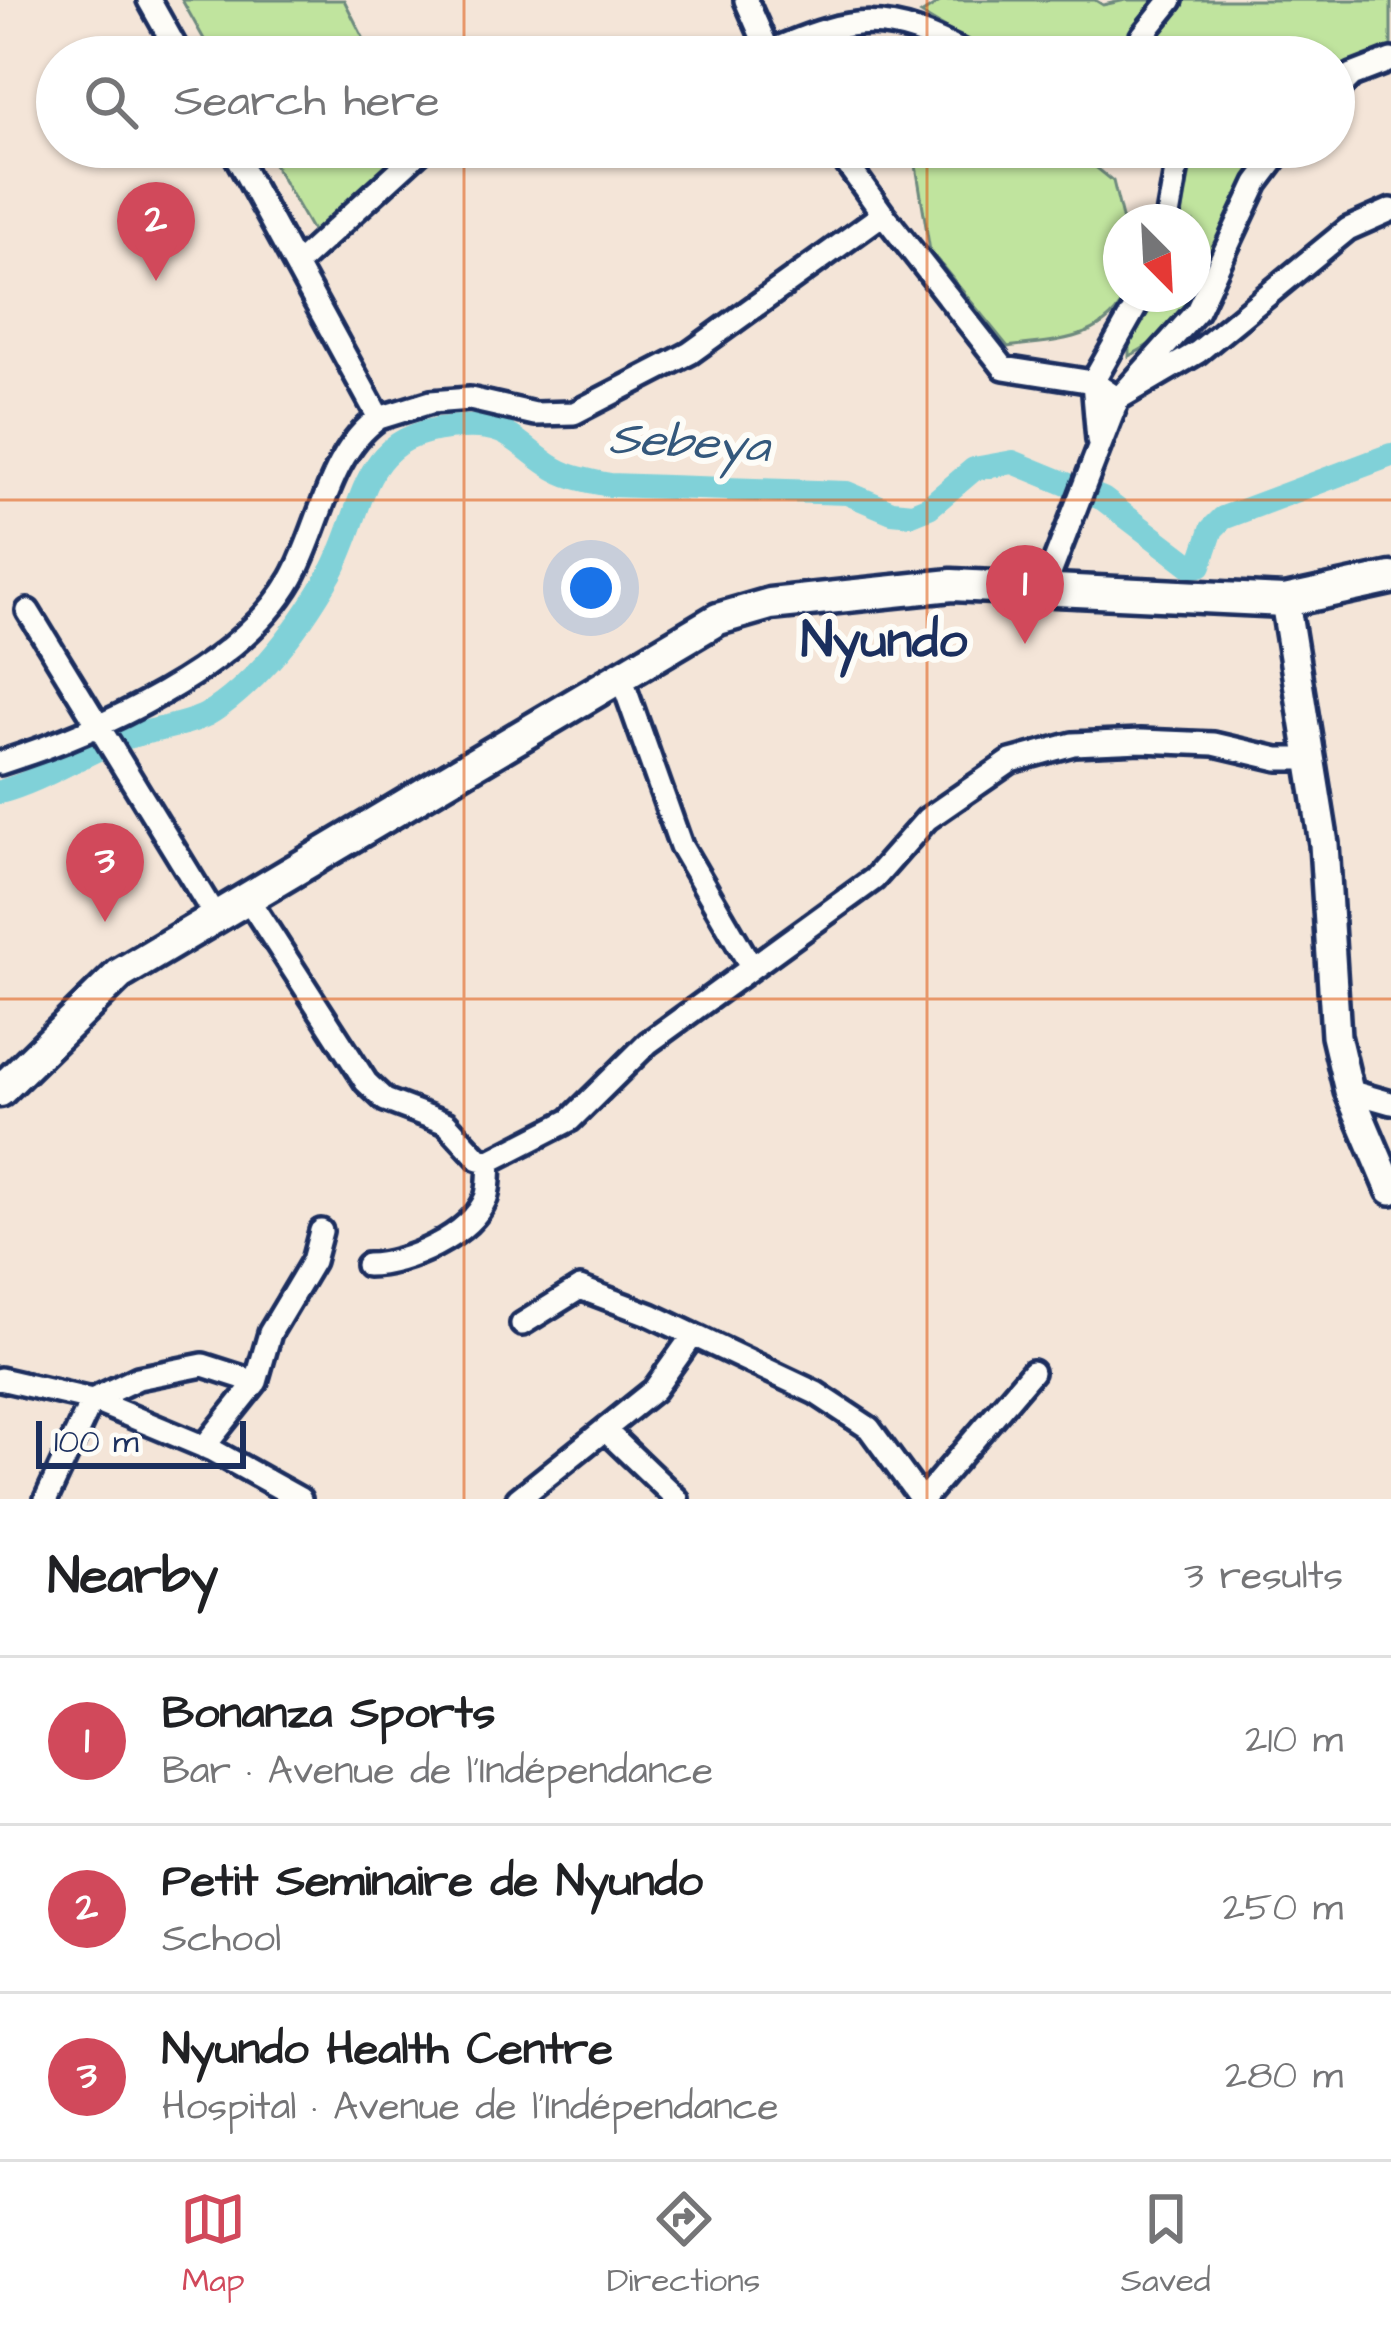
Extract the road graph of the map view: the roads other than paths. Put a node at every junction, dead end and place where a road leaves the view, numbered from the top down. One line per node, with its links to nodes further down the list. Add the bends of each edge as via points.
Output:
1 (149, 0): 4 (street)
2 (746, 0): 5 (street)
3 (1171, 0): 8 (street)
4 (169, 36)
5 (762, 36)
6 (815, 36): 7 (street, via 851,21)
7 (926, 36)
8 (1142, 36)
9 (1391, 60): 10 (street)
10 (1355, 74)
11 (243, 168): 19 (street)
12 (402, 168): 19 (street)
13 (850, 168): 18 (street)
14 (1176, 168): 16 (street)
15 (1268, 168): 22 (street, via 1197,311)
16 (1170, 204)
17 (1391, 210): 22 (street, via 1348,229 1198,352)
18 (883, 214): 21 (street, via 1004,368); 23 (street, via 690,353 574,413 535,414 470,399)
19 (296, 265): 23 (street)
20 (1133, 312): 21 (street)
21 (1093, 382): 22 (street); 24 (street)
22 (1118, 399): 24 (street)
23 (379, 418): 30 (street, via 364,428 338,473 277,600)
24 (1098, 440): 26 (street)
25 (1391, 578): 27 (highway)
26 (1044, 589): 27 (highway); 29 (highway, via 952,585 770,604 718,619)
27 (1285, 601): 31 (main road)
28 (28, 611): 30 (street)
29 (621, 676): 33 (highway); 35 (street, via 681,846)
30 (106, 739): 32 (street); 34 (street)
31 (1311, 759): 35 (street, via 1142,741 1073,744 1011,761 927,819 874,879); 37 (main road, via 1336,1036)
32 (0, 763)
33 (248, 899): 34 (highway); 39 (street, via 366,1082 386,1100 446,1123 478,1159)
34 (215, 916): 36 (highway, via 120,974)
35 (751, 966): 39 (street, via 648,1043 570,1120)
36 (0, 1091)
37 (1349, 1091): 38 (street); 40 (main road)
38 (1391, 1103)
39 (490, 1161): 42 (street, via 488,1195 475,1216 394,1265)
40 (1391, 1190)
41 (320, 1231): 47 (street)
42 (367, 1265)
43 (522, 1324): 44 (street, via 580,1288)
44 (691, 1338): 49 (street, via 654,1390); 55 (street, via 816,1394 869,1428)
45 (1032, 1372): 55 (street)
46 (0, 1379): 48 (street)
47 (256, 1382): 48 (street, via 203,1365 138,1378); 50 (street)
48 (92, 1400): 50 (street); 51 (street)
49 (607, 1432): 53 (street); 54 (street)
50 (204, 1447): 52 (street)
51 (46, 1499)
52 (300, 1499)
53 (518, 1499)
54 (677, 1499)
55 (922, 1499)

